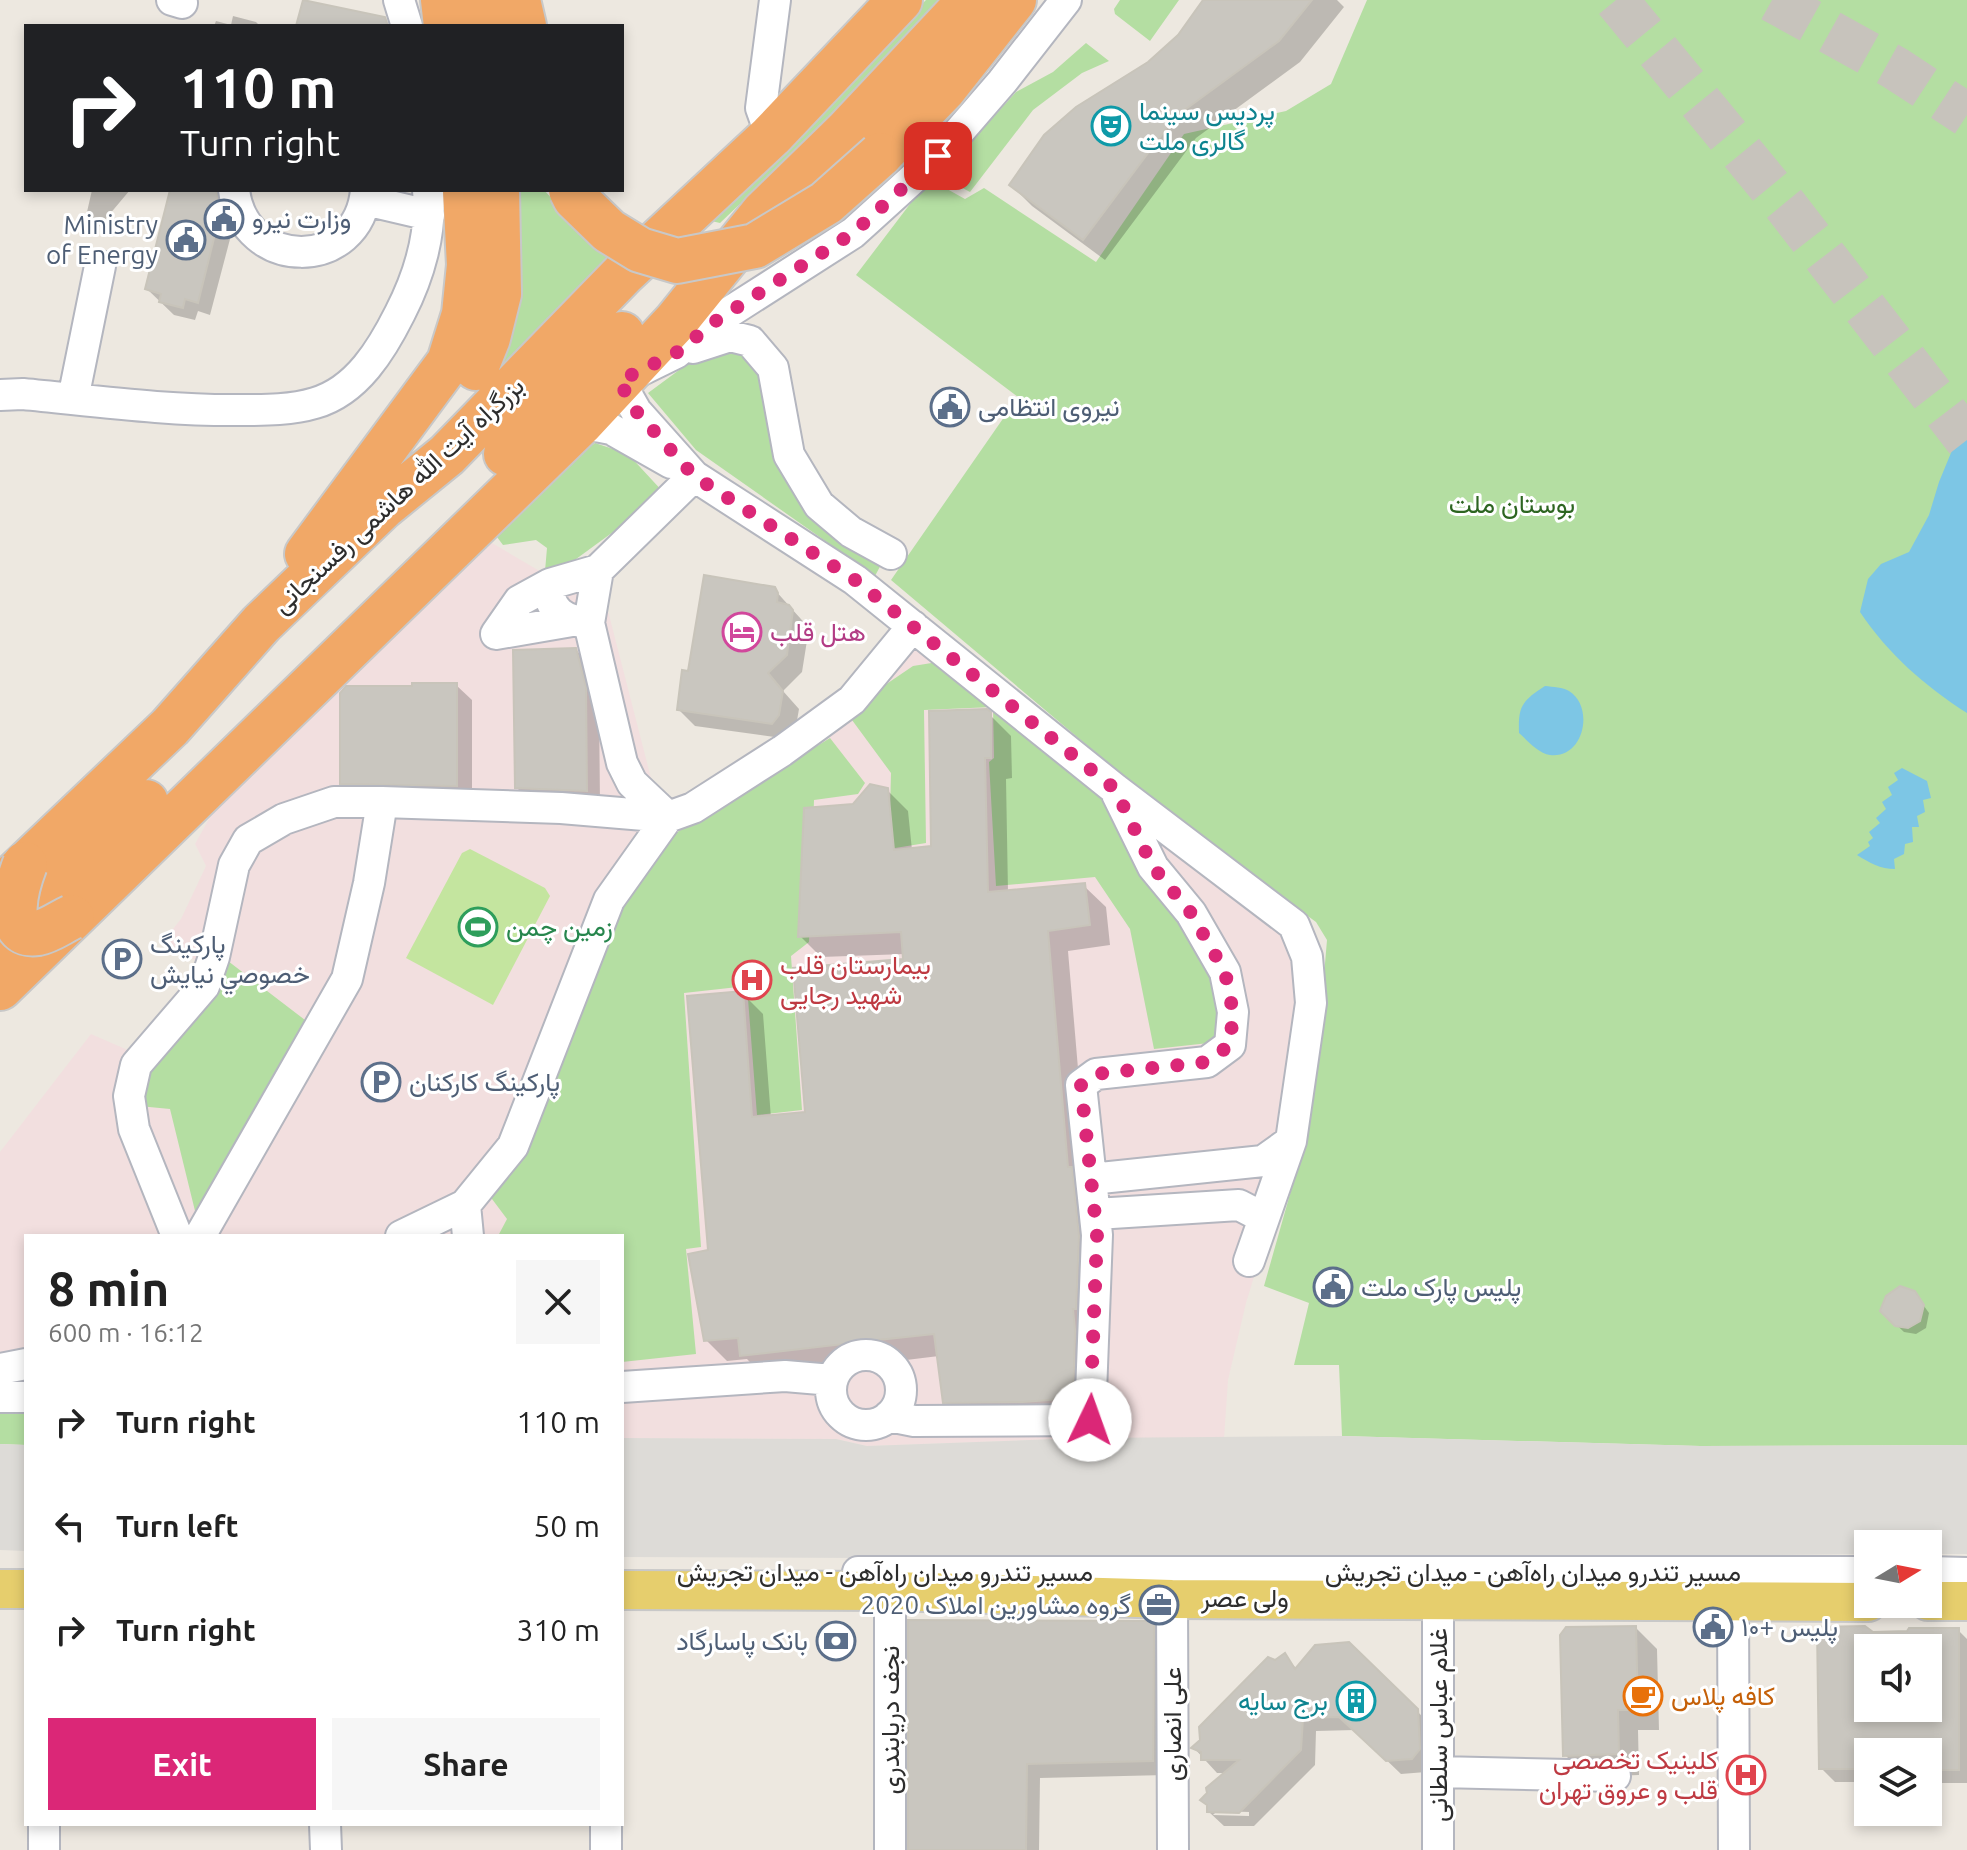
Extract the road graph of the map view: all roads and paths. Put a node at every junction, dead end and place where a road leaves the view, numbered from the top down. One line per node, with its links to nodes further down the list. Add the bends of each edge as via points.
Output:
1 (399, 0): 11 (street)
2 (443, 0): 12 (highway)
3 (475, 0): 13 (highway)
4 (518, 0): 14 (highway)
5 (756, 0): 15 (street)
6 (775, 0): 15 (street)
7 (900, 0): 16 (highway, بزرگراه آیت الله هاشمی رفسنجانی)
8 (970, 0): 21 (highway)
9 (1014, 0): 18 (highway, bridge, via 943,90 880,155 826,203 755,246 677,261 640,250 609,231)
10 (1066, 0): 23 (street, via 938,156 853,233 717,320)
11 (406, 24)
12 (446, 24)
13 (481, 24)
14 (524, 24)
15 (771, 34): 16 (street, via 761,108)
16 (771, 136): 29 (highway, بزرگراه آیت الله هاشمی رفسنجانی, via 623,274 447,455)
17 (234, 192): 19 (street, via 240,215 253,234 272,247 295,253 318,251 339,241 355,224)
18 (572, 192)
19 (366, 195): 20 (street)
20 (453, 201): 26 (street, via 423,251 412,291 383,349 351,383 316,403 207,411); 29 (highway, via 499,294 469,386); 34 (highway, via 469,265 464,314 449,362 341,505)
21 (763, 213): 24 (highway, via 676,321); 41 (highway, via 674,279 532,428)
22 (100, 266): 26 (street)
23 (676, 353): 24 (street); 30 (street, via 730,336 750,341 773,368 789,455 819,505 851,532)
24 (619, 381): 27 (highway); 28 (street, via 636,411)
25 (0, 395): 26 (street)
26 (73, 399)
27 (581, 423): 28 (street, via 611,429); 40 (highway)
28 (694, 476): 31 (street); 35 (street, via 855,580)
29 (383, 507): 34 (highway, بزرگراه آیت الله هاشمی رفسنجانی)
30 (891, 554)
31 (598, 570): 32 (street); 33 (street)
32 (550, 584): 33 (street, via 556,612); 33 (street, via 519,601 496,634)
33 (580, 622): 38 (street, via 622,763 632,783)
34 (261, 624): 39 (highway, بزرگراه آیت الله هاشمی رفسنجانی, via 170,727)
35 (913, 626): 36 (street); 38 (street, via 852,700 693,808)
36 (1115, 789): 43 (street, via 1294,925 1307,957 1311,1003); 44 (street, via 1153,867 1191,913 1225,972 1233,1012 1230,1045 1207,1062 1096,1074 1081,1085)
37 (382, 802): 38 (street); 48 (street, via 334,802 284,819 248,840 234,865 204,986 136,1065 129,1096 134,1129); 49 (street, via 347,979)
38 (668, 817): 45 (street, via 609,900 513,1146)
39 (13, 877): 40 (highway, bridge, via 10,903 19,927 27,933)
40 (72, 917): 42 (highway)
41 (0, 945)
42 (0, 988)
43 (1291, 1141): 44 (street, via 1263,1161); 46 (street)
44 (1091, 1179): 47 (street)
45 (465, 1205): 50 (street); 51 (street)
46 (1264, 1218): 47 (street, via 1239,1205); 52 (street)
47 (1097, 1225): 59 (street, via 1090,1420 914,1421)
48 (176, 1234)
49 (201, 1234)
50 (405, 1234)
51 (468, 1234)
52 (1249, 1261)
53 (24, 1364): 54 (street)
54 (0, 1369)
55 (832, 1380): 56 (street, via 785,1376); 59 (street, via 833,1403 847,1420 869,1425); 59 (street, via 856,1357 889,1364 900,1385)
56 (624, 1387)
57 (0, 1397): 58 (street)
58 (24, 1397)
59 (889, 1416)
60 (0, 1572): 61 (street)
61 (24, 1572)
62 (624, 1572): 63 (street, مسیر تندرو میدان راه‌آهن - میدان تجریش)
63 (1854, 1572)
64 (1942, 1572): 65 (street)
65 (1967, 1573)
66 (0, 1589): 67 (main road)
67 (24, 1589)
68 (624, 1590): 69 (main road, ولی عصر)
69 (890, 1591): 70 (main road, ولی عصر); 84 (street, نجف دریابندری)
70 (1172, 1599): 71 (main road, ولی عصر); 85 (street, علی انصاری)
71 (1438, 1600): 74 (main road, ولی عصر); 76 (street, غلام عباس سلطانی)
72 (1942, 1601): 73 (main road)
73 (1967, 1601)
74 (1733, 1602): 75 (main road, ولی عصر); 87 (street)
75 (1854, 1602)
76 (1438, 1772): 77 (street); 86 (street, غلام عباس سلطانی)
77 (1615, 1776)
78 (44, 1826): 81 (street)
79 (325, 1826): 82 (street)
80 (606, 1826): 83 (street)
81 (44, 1850)
82 (326, 1850)
83 (606, 1850)
84 (890, 1850)
85 (1173, 1850)
86 (1438, 1850)
87 (1734, 1850)

